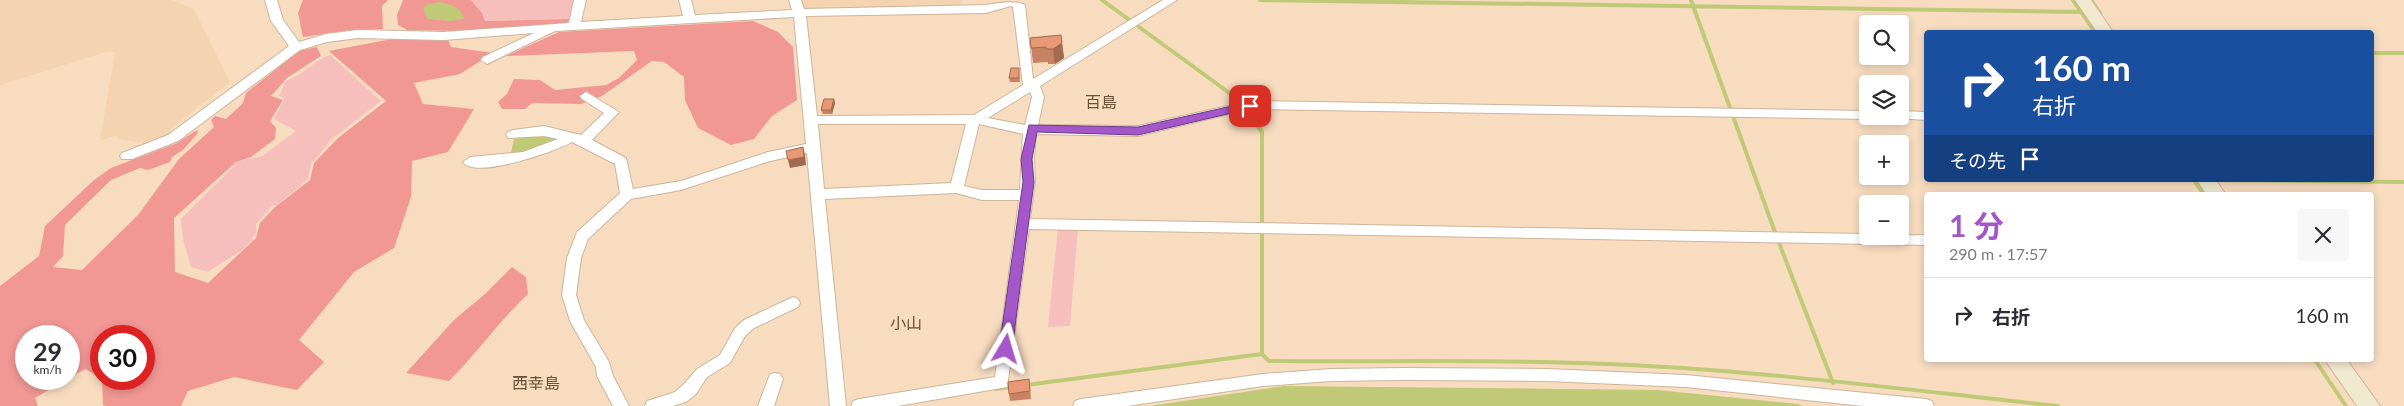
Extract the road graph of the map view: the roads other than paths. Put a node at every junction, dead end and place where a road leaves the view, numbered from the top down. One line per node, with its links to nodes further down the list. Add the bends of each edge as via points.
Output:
1 (271, 0): 13 (street, via 277,21)
2 (580, 0): 10 (street)
3 (685, 0): 9 (street)
4 (795, 0): 8 (street)
5 (1011, 0): 8 (street, via 1002,6 986,9); 15 (street, via 1019,6 1027,82)
6 (1171, 0): 15 (street)
7 (2083, 0): 12 (street)
8 (796, 14): 9 (street); 20 (street)
9 (690, 20): 10 (street)
10 (574, 26): 11 (street)
11 (555, 28): 13 (street, via 444,36 358,34 326,38); 14 (street)
12 (2104, 30)
13 (296, 47): 26 (street, via 174,138)
14 (487, 60)
15 (1034, 88): 21 (street); 22 (street, via 1038,96)
16 (586, 96): 24 (street, via 613,112)
17 (1859, 115): 22 (street, via 1243,108 1138,131)
18 (1909, 115): 19 (street)
19 (1924, 116)
20 (811, 120): 21 (street); 25 (street)
21 (979, 120): 22 (street, via 1016,129); 28 (street, via 972,125)
22 (1032, 128): 31 (street)
23 (513, 135): 24 (street, via 544,131)
24 (577, 139): 27 (street, via 514,160); 29 (street, via 621,161)
25 (814, 147): 29 (street, via 768,157 693,183 652,193); 30 (street)
26 (127, 156)
27 (470, 162)
28 (958, 189): 30 (street); 31 (street, via 979,195)
29 (627, 194): 38 (street, via 582,236 574,258 569,295 577,321 604,366 605,376)
30 (818, 194): 41 (street)
31 (1026, 195): 32 (street)
32 (1023, 224): 33 (street); 37 (street, via 1002,382)
33 (1924, 240)
34 (793, 303): 39 (street, via 749,324 740,332 725,359 702,372 690,389 680,397)
35 (2336, 362): 45 (street)
36 (775, 379): 40 (street)
37 (931, 400): 42 (street)
38 (621, 406)
39 (653, 406)
40 (766, 406)
41 (838, 406)
42 (859, 406)
43 (1081, 406): 44 (street, via 1263,380 1376,374 1547,375 1686,381)
44 (1926, 406)
45 (2369, 406)

